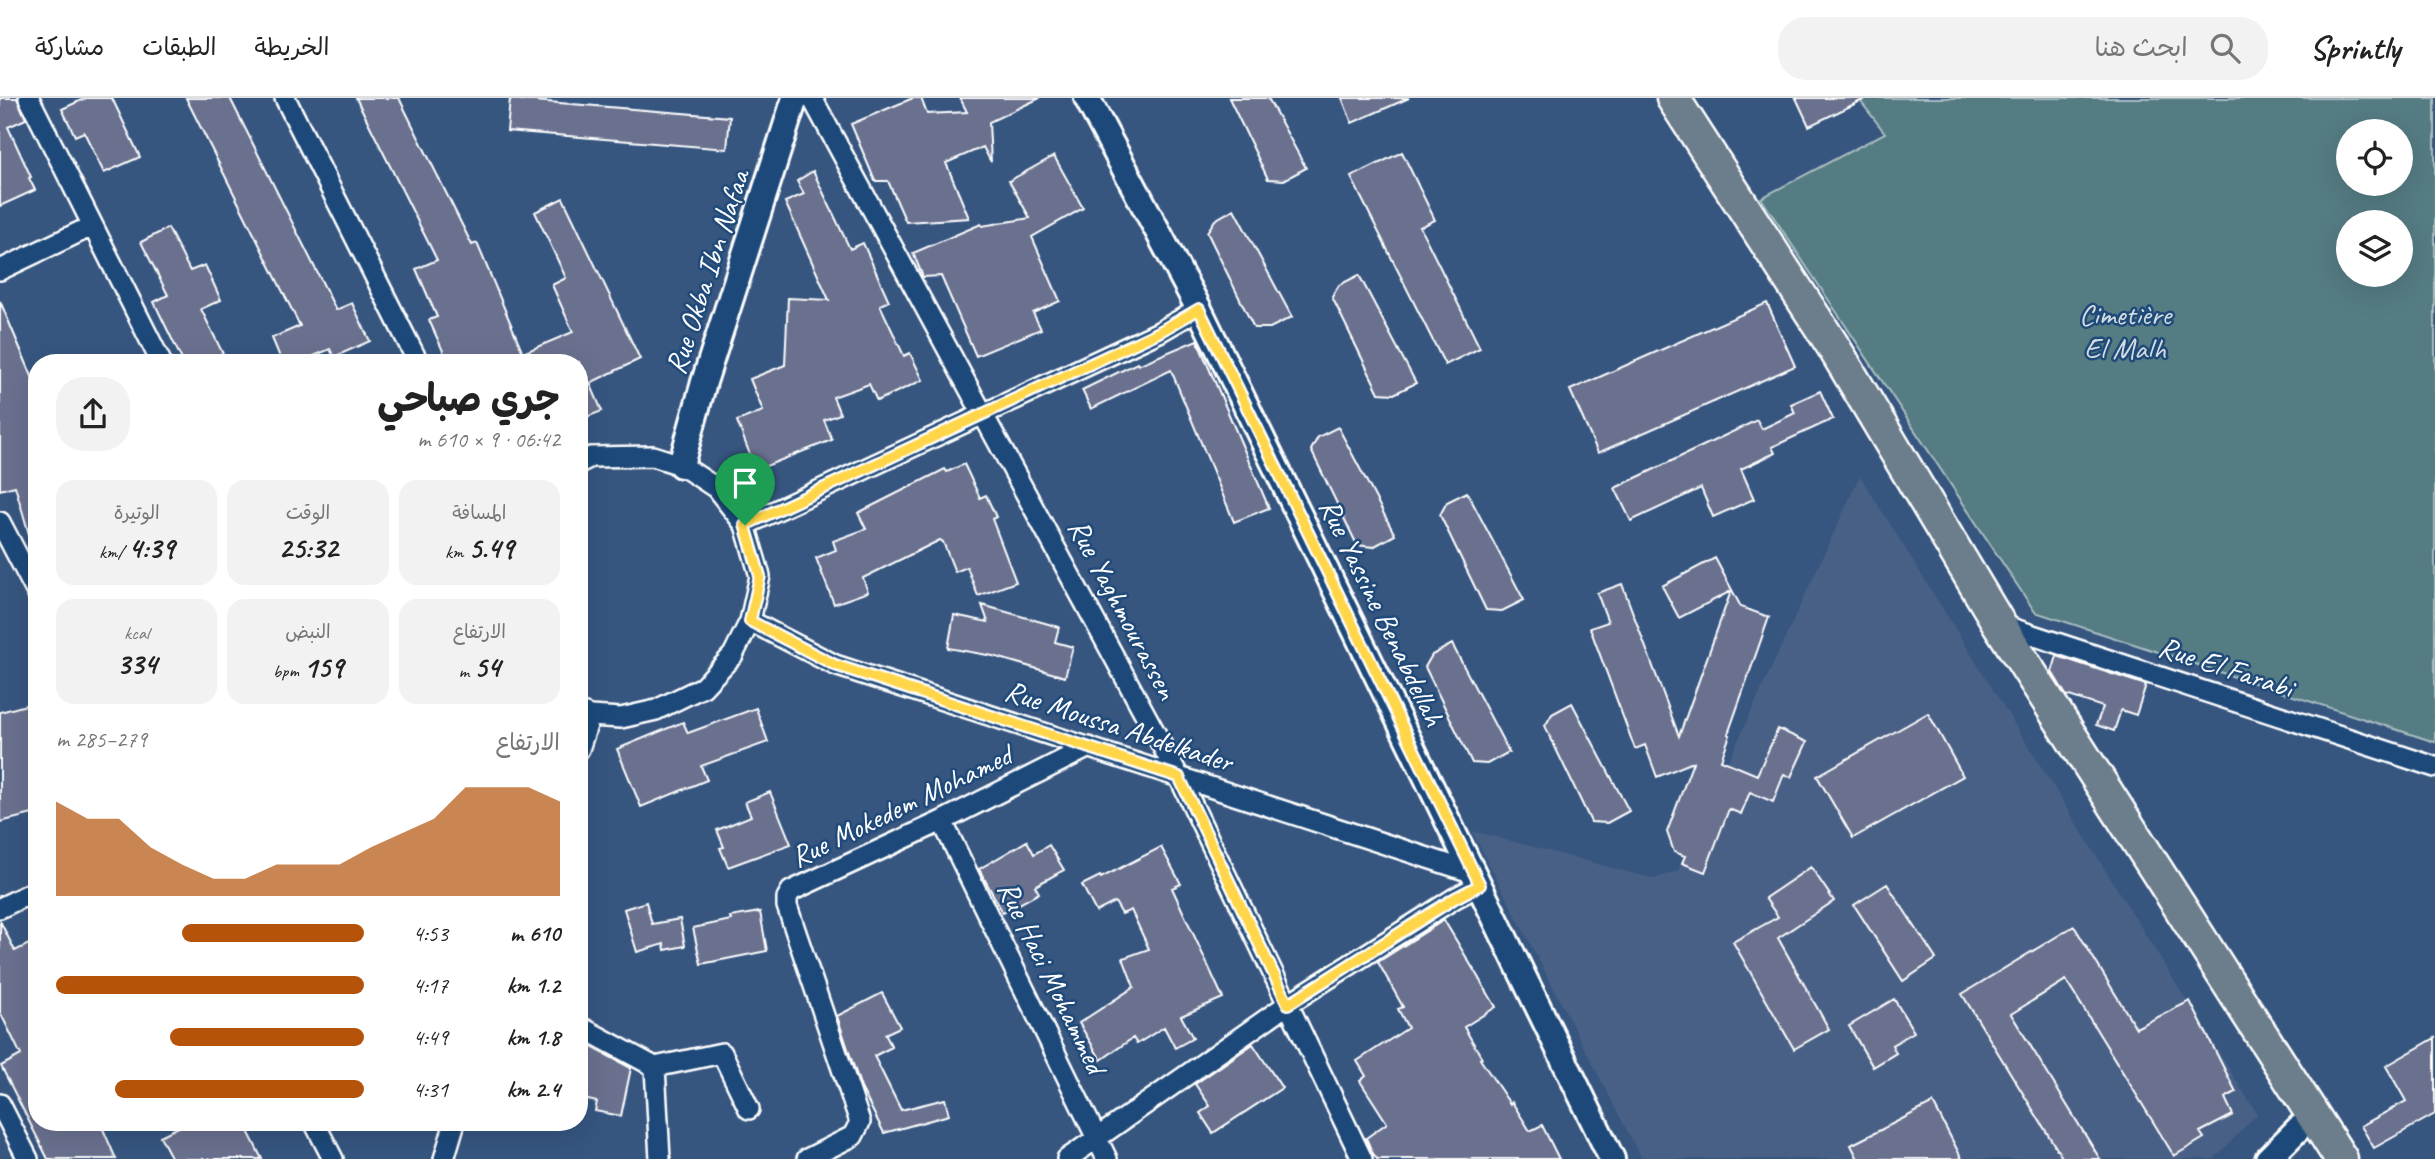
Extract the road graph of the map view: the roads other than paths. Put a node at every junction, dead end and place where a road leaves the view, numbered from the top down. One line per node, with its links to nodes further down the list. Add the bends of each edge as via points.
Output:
1 (29, 98): 7 (street)
2 (285, 98): 11 (street)
3 (795, 98): 14 (street, Rue Okba Ibn Nafaa)
4 (812, 98): 12 (street, Rue Yaghmourassen)
5 (1087, 98): 9 (street, Rue Yassine Benabdellah)
6 (1673, 98): 19 (main road, via 1833,346)
7 (92, 226): 8 (street); 10 (street)
8 (0, 270)
9 (1199, 309): 12 (street); 25 (street, Rue Yassine Benabdellah)
10 (157, 354)
11 (414, 354)
12 (985, 414): 16 (street); 23 (street, Rue Yaghmourassen)
13 (588, 458): 14 (street, via 653,456)
14 (681, 465): 16 (street, via 716,488)
15 (0, 522): 17 (street)
16 (745, 525): 18 (street, via 760,576)
17 (28, 576)
18 (750, 621): 20 (street, via 733,654 703,687 656,710 621,718); 21 (street, Rue Moussa Abdelkader, via 835,665)
19 (1999, 624): 22 (street, Rue El Farabi); 33 (main road)
20 (588, 714)
21 (1089, 747): 23 (street, Rue Moussa Abdelkader); 24 (street, Rue Mokedem Mohamed)
22 (2435, 766)
23 (1179, 777): 25 (street, Rue Moussa Abdelkader); 28 (street, Rue Yaghmourassen)
24 (942, 821): 36 (street, Rue Haci Mohammed); 41 (street, Rue Mokedem Mohamed, via 791,891 786,898 860,1122 853,1136)
25 (1477, 879): 28 (street, via 1455,898); 45 (street, Rue Yassine Benabdellah)
26 (28, 894): 27 (street)
27 (0, 908)
28 (1288, 1004): 36 (street); 44 (street, Rue Yaghmourassen)
29 (588, 1031): 30 (street)
30 (655, 1067): 32 (street, via 722,1053); 40 (street)
31 (0, 1104): 37 (street)
32 (749, 1109)
33 (2312, 1115): 46 (street); 47 (main road)
34 (319, 1131): 38 (street)
35 (452, 1131): 39 (street)
36 (1097, 1139): 42 (street); 43 (street, Rue Haci Mohammed)
37 (27, 1159)
38 (333, 1159)
39 (444, 1159)
40 (660, 1159)
41 (807, 1159)
42 (1067, 1159)
43 (1107, 1159)
44 (1362, 1159)
45 (1612, 1159)
46 (2268, 1159)
47 (2341, 1159)

